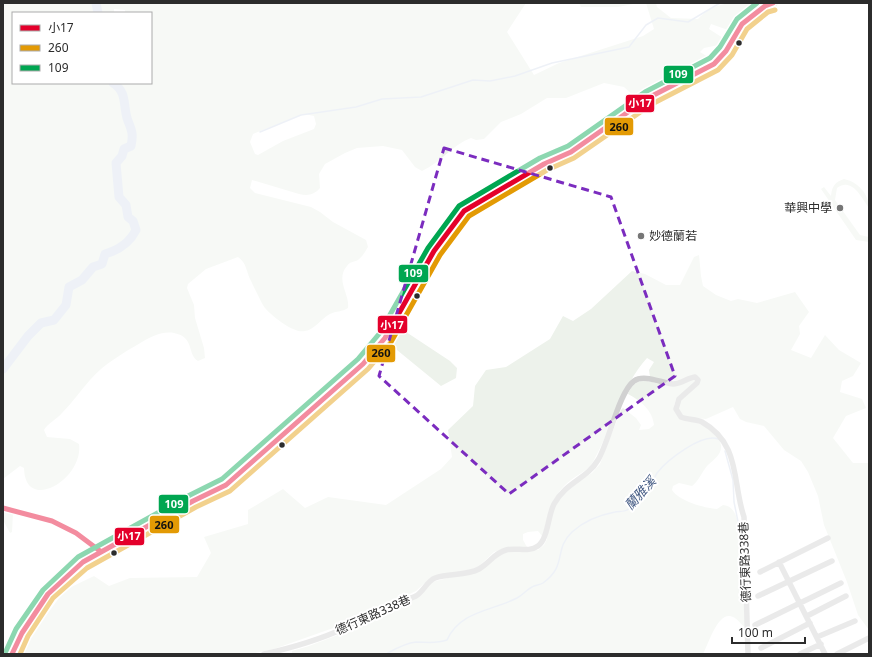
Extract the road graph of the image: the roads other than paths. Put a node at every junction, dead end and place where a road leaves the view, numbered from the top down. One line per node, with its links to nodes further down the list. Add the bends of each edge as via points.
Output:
1 (773, 3): 4 (main road, via 765,6 742,24 726,51 714,64 648,98 570,152 544,164 464,211 434,251 385,338 362,364 226,485)
2 (3, 508): 4 (street, via 52,521 76,533)
3 (828, 538): 5 (street)
4 (100, 551): 21 (main road, via 83,562 48,594 22,633)
5 (779, 562): 7 (street); 8 (street)
6 (832, 562): 8 (street)
7 (760, 572)
8 (789, 582): 10 (street); 12 (street)
9 (841, 583): 12 (street)
10 (758, 596)
11 (846, 596): 13 (street)
12 (800, 603): 13 (street); 16 (street)
13 (807, 616): 15 (street)
14 (854, 621): 17 (street)
15 (810, 624): 17 (street); 20 (street)
16 (756, 626)
17 (817, 637): 19 (street)
18 (868, 638): 26 (street)
19 (821, 644): 24 (street); 25 (street)
20 (761, 648)
21 (12, 654)
22 (264, 654): 23 (street, 德行東路338巷, via 293,647 345,628 391,605 416,596 436,577 459,575 479,569 494,554 507,549 525,550 538,546 544,538 556,500 598,460 623,398 635,380 676,384 691,378 697,378 697,383 677,402 677,412 681,417 698,420 724,441 737,479 738,502 744,517)
23 (748, 654)
24 (800, 654)
25 (825, 654)
26 (837, 654)

